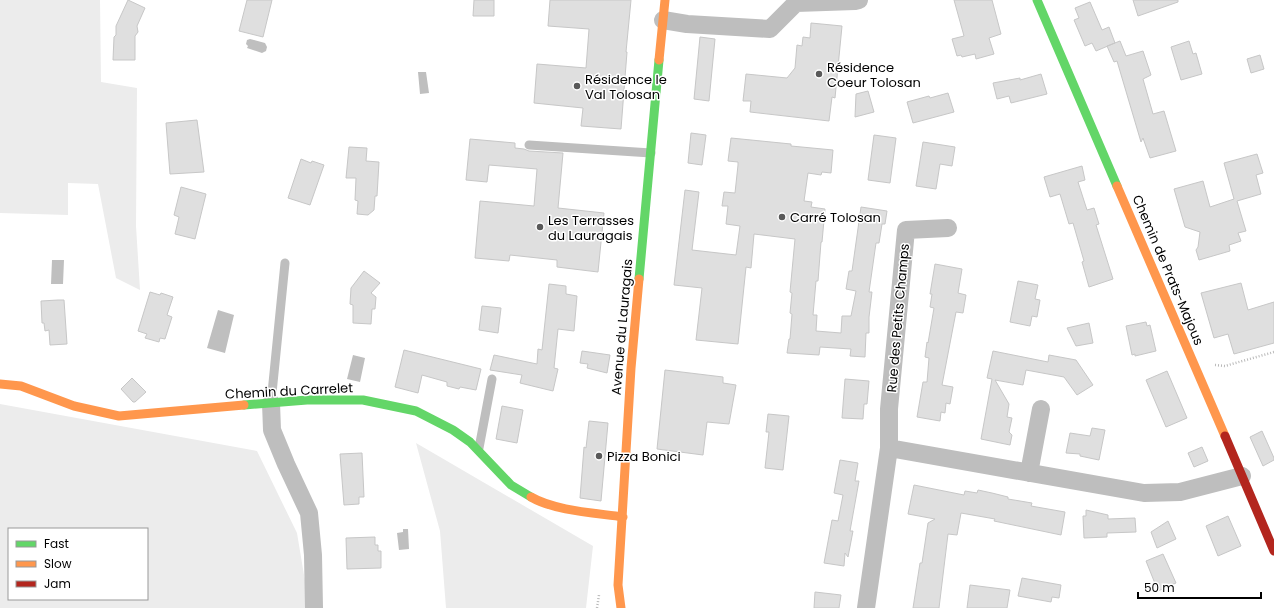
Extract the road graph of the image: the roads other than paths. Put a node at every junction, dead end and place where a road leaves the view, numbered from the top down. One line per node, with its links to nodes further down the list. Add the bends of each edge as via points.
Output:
1 (665, 0): 5 (street, Avenue du Lauragais)
2 (859, 0): 4 (street)
3 (1037, 0): 17 (street, Chemin de Prats-Majous)
4 (796, 1): 5 (street, via 770,29)
5 (663, 20): 7 (street, Avenue du Lauragais)
6 (529, 145): 7 (lane)
7 (651, 153): 18 (street, Avenue du Lauragais, via 631,368)
8 (948, 228): 14 (street, Rue des Petits Champs, via 906,230 889,409)
9 (285, 263): 12 (lane)
10 (492, 379): 15 (lane)
11 (0, 384): 12 (street, Chemin du Carrelet, via 21,386 74,406 119,416)
12 (271, 403): 15 (street, Chemin du Carrelet, via 363,400 416,412 453,430); 22 (street, via 272,430 309,513)
13 (1041, 409): 16 (street)
14 (889, 448): 16 (street); 24 (street, Rue des Petits Champs)
15 (478, 451): 18 (street, Chemin du Carrelet, via 511,485 534,499 572,510)
16 (1029, 473): 17 (street, via 1144,493 1180,492)
17 (1242, 476): 19 (street, Chemin de Prats-Majous)
18 (623, 516): 20 (street, Avenue du Lauragais)
19 (1274, 550)
20 (618, 585): 21 (street, Avenue du Lauragais); 23 (street, Avenue du Lauragais)
21 (612, 602)
22 (314, 608)
23 (621, 608)
24 (866, 608)

